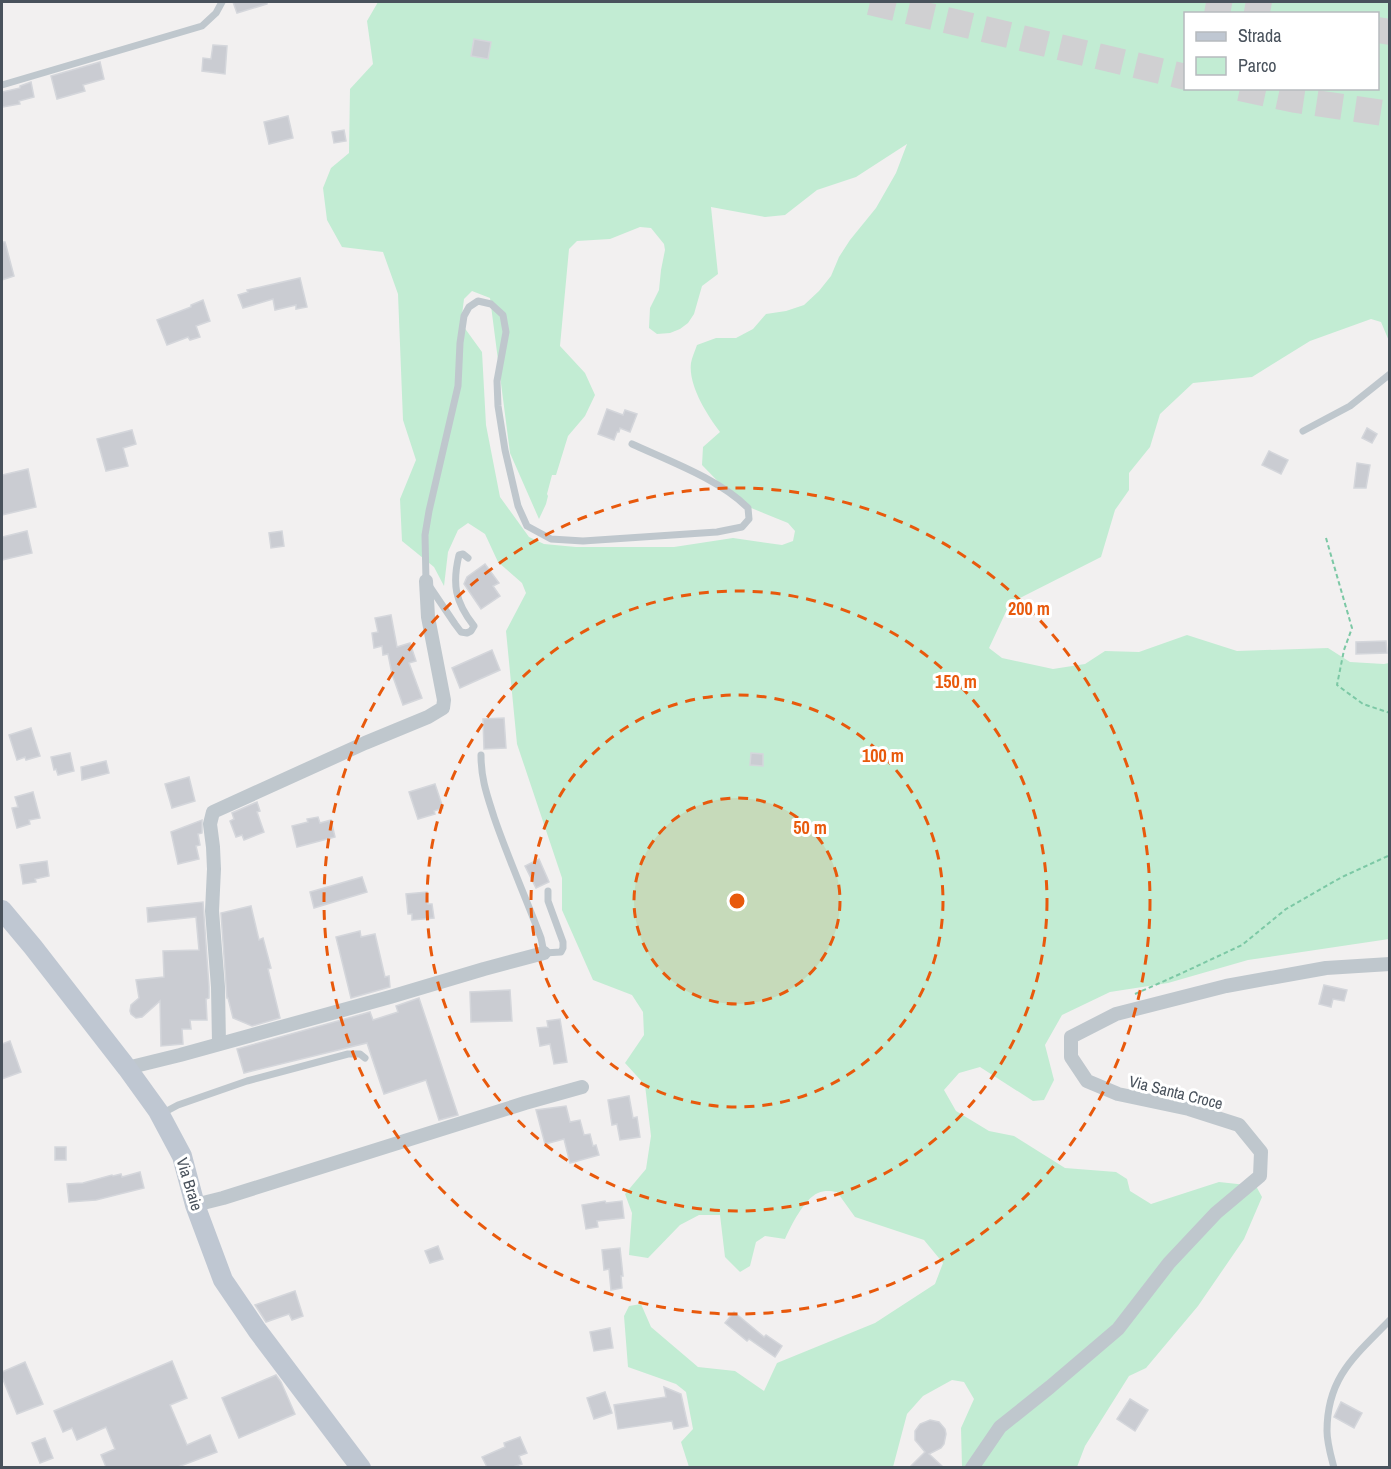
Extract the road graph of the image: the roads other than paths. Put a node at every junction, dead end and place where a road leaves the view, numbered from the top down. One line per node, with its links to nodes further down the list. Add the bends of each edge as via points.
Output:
1 (222, 2): 2 (lane, via 202,26)
2 (2, 85)
3 (1389, 374): 4 (lane, via 1350,406)
4 (1303, 431)
5 (632, 444): 7 (lane, via 690,469 738,498 748,508 749,519 742,527 717,532 583,541 550,539 527,526 504,450 498,406 497,381 506,333 503,315 491,304 478,301 464,316 458,386 425,536)
6 (468, 558): 7 (lane, via 459,555 454,582 461,608 474,626 471,631 461,632)
7 (426, 581): 13 (street, via 443,708 213,812 212,911)
8 (481, 754): 11 (lane, via 483,783)
9 (548, 891): 11 (lane, via 563,948 561,952)
10 (2, 910): 15 (street, Via Braie)
11 (544, 953): 13 (street)
12 (1389, 964): 21 (street, Via Santa Croce, via 1326,968 1226,986 1116,1014 1071,1037 1071,1057 1088,1081 1118,1094 1189,1109 1239,1125 1261,1152 1260,1176 1216,1213 1169,1263 1118,1329 1000,1428)
13 (219, 1043): 15 (street)
14 (365, 1058): 17 (lane, via 348,1054 247,1081)
15 (127, 1068): 17 (street, Via Braie)
16 (582, 1087): 18 (street)
17 (160, 1115): 18 (street, Via Braie, via 182,1156)
18 (195, 1205): 20 (street, Via Braie, via 223,1280)
19 (1389, 1320): 22 (lane, via 1348,1363 1329,1402 1327,1432)
20 (361, 1467)
21 (972, 1467)
22 (1334, 1467)

